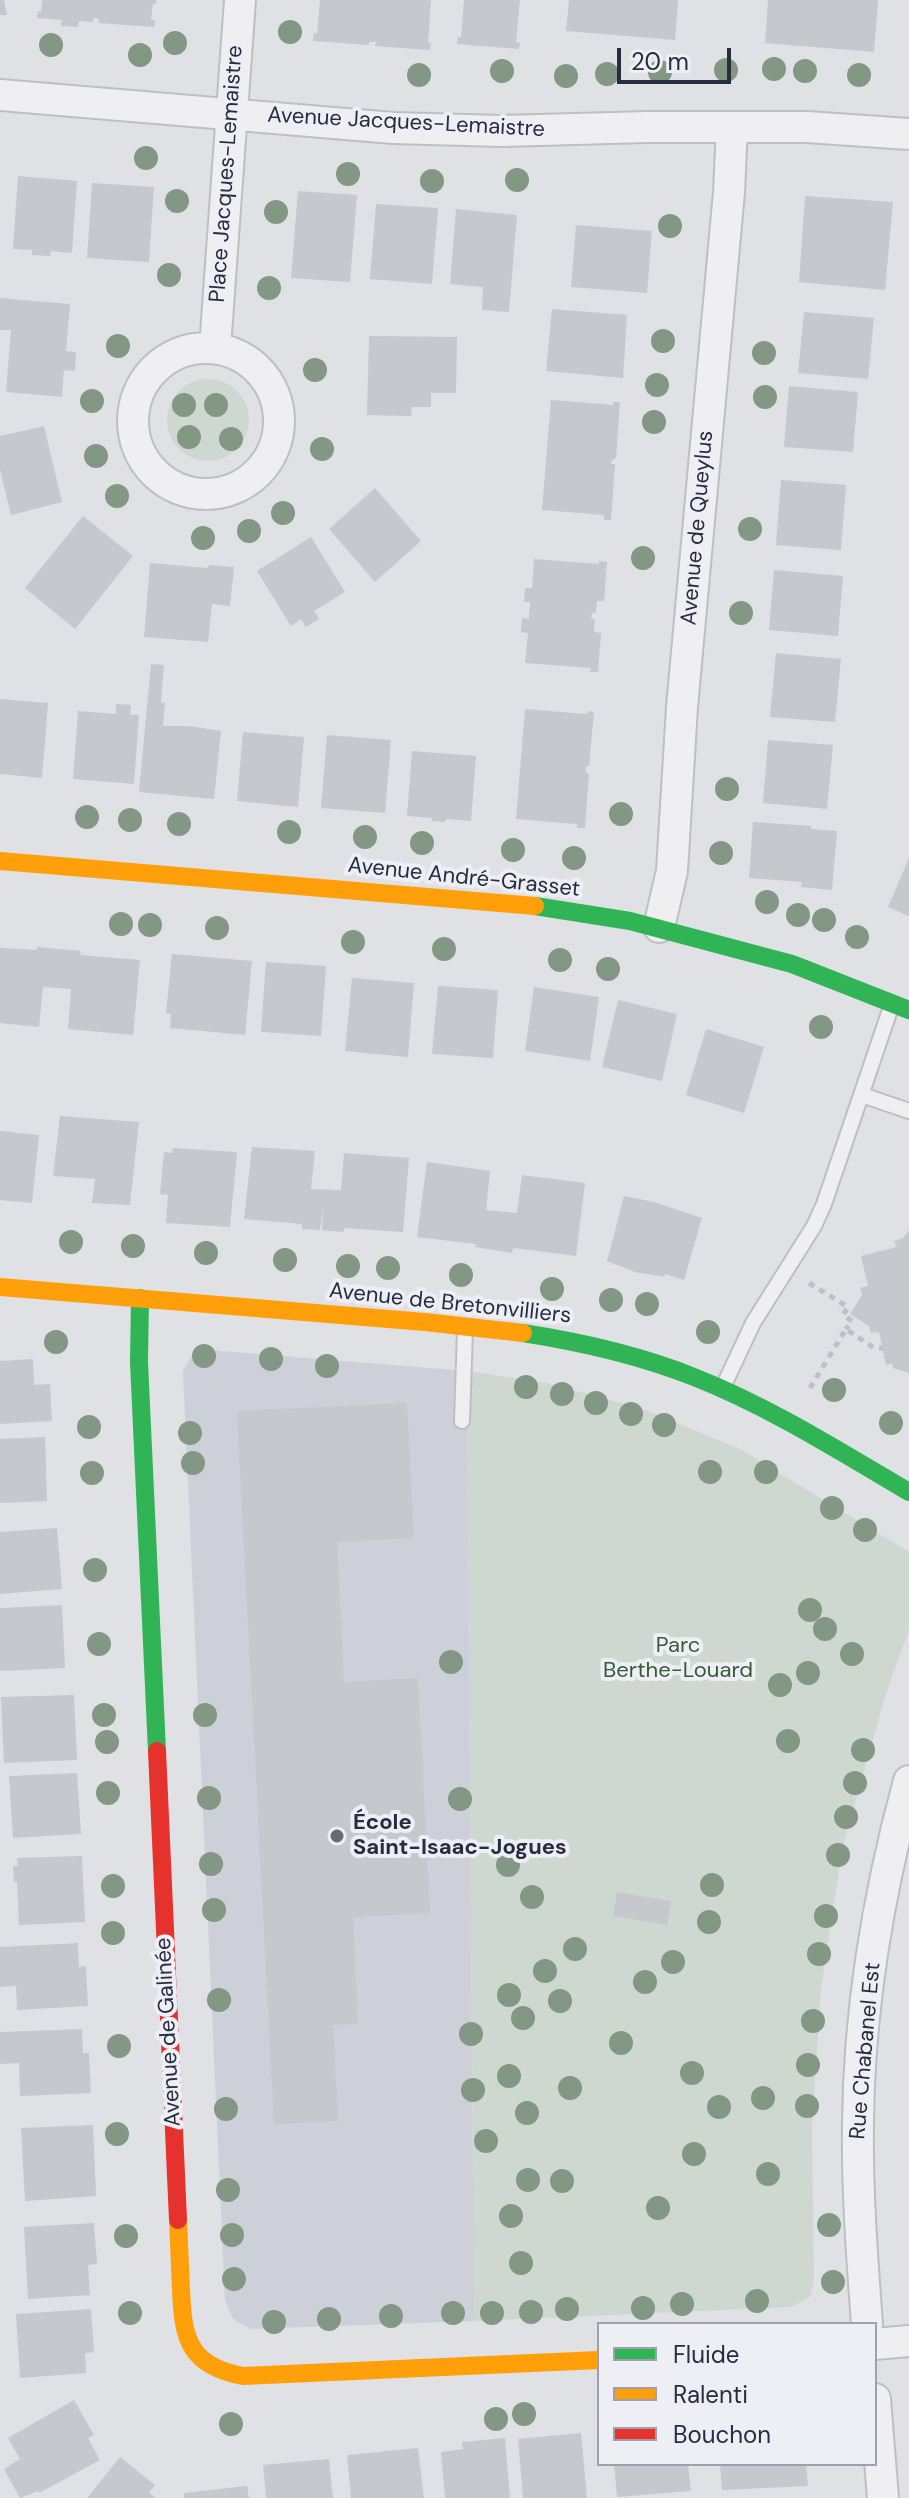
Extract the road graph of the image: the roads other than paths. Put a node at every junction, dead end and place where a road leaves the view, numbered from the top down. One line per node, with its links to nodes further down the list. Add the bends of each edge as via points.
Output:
1 (240, 0): 3 (street, Place Jacques-Lemaistre)
2 (0, 95): 3 (street, Avenue Jacques-Lemaistre)
3 (231, 114): 4 (street, Avenue Jacques-Lemaistre, via 459,130); 6 (street, Place Jacques-Lemaistre)
4 (732, 127): 5 (street, Avenue Jacques-Lemaistre); 8 (street, Avenue de Queylus, via 672,871)
5 (909, 134)
6 (215, 348): 6 (street, via 186,350 160,363 141,386 133,414 136,444 151,470 175,488 195,493 225,491 252,478 271,455 278,436 278,406 266,378 244,358)
7 (0, 861): 8 (street, Avenue André-Grasset, via 520,904)
8 (659, 927): 9 (street, Avenue André-Grasset, via 792,964)
9 (901, 1006): 10 (lane)
10 (862, 1095): 11 (lane); 15 (lane, via 814,1226 753,1323)
11 (909, 1111)
12 (0, 1287): 13 (street, Avenue de Bretonvilliers)
13 (140, 1298): 14 (street, Avenue de Bretonvilliers); 22 (street, Avenue de Galinée, via 139,1378 182,2313 188,2343 210,2367 243,2376)
14 (466, 1326): 15 (street, Avenue de Bretonvilliers, via 590,1345); 16 (lane)
15 (722, 1389): 17 (street, Avenue de Bretonvilliers)
16 (462, 1421)
17 (909, 1492)
18 (909, 1781): 19 (street, Rue Chabanel Est, via 882,1900 861,2053 858,2171)
19 (867, 2322)
20 (909, 2341): 21 (street)
21 (877, 2344)
22 (597, 2360)
23 (877, 2424): 24 (street)
24 (883, 2498)

